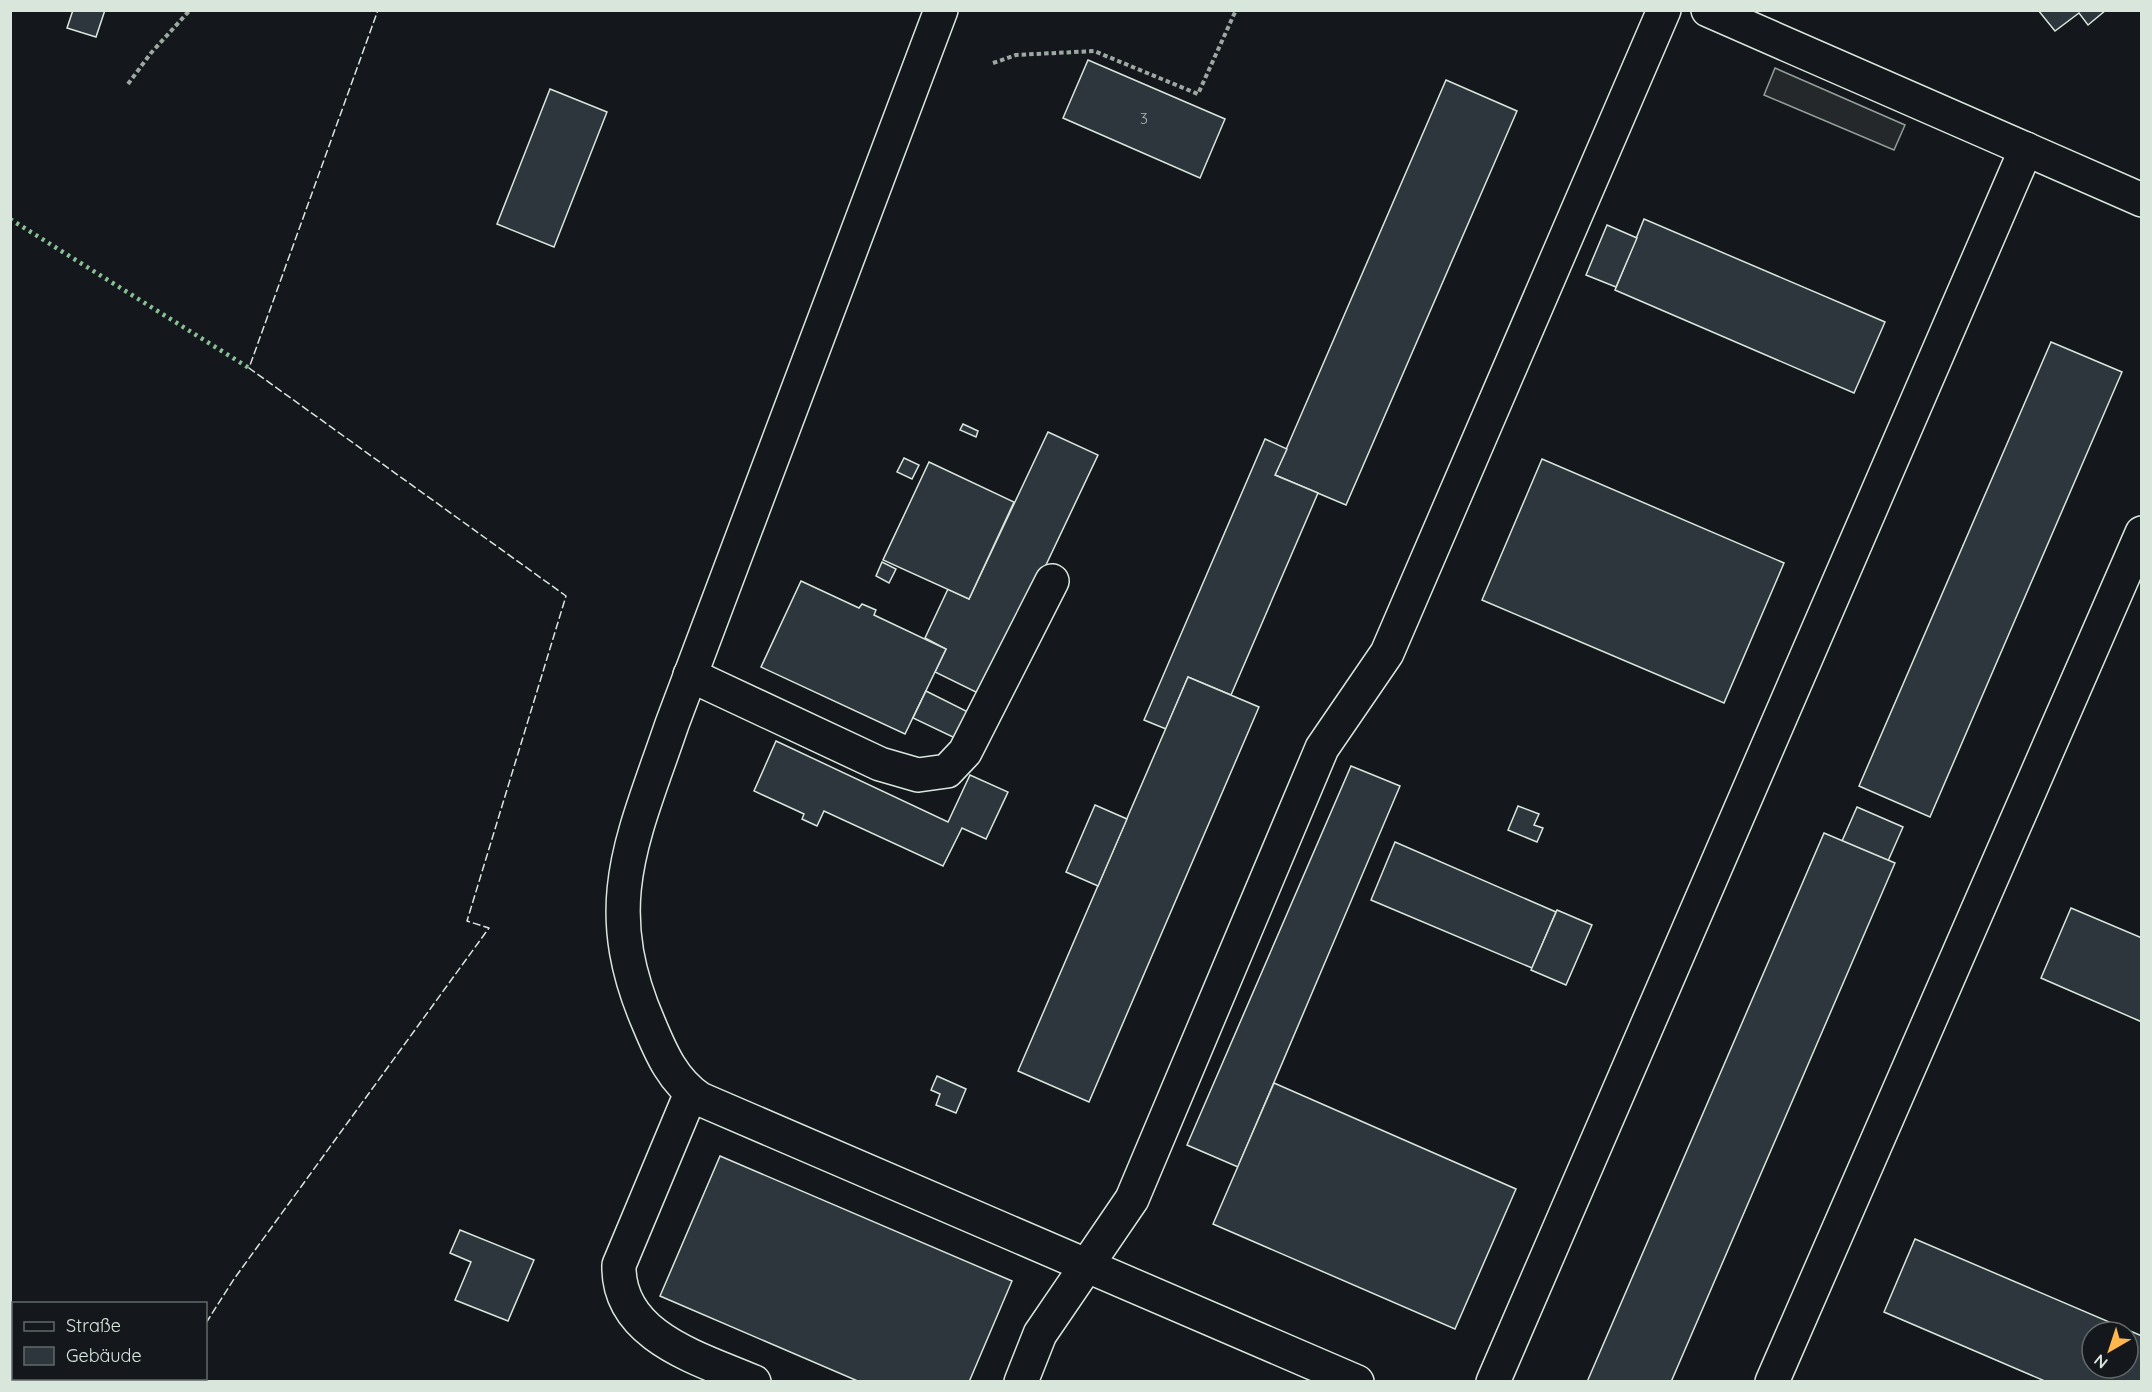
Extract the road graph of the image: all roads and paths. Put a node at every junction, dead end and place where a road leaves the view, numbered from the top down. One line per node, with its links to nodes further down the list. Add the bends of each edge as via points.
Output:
1 (190, 10): 7 (path)
2 (941, 10): 12 (street)
3 (1236, 10): 6 (path, via 1198,94 1094,51 1016,55)
4 (1664, 10): 14 (street, via 1387,653 1322,748 1132,1199)
5 (1708, 10): 8 (street)
6 (993, 63)
7 (128, 84)
8 (2026, 149): 9 (street); 18 (street)
9 (2142, 200)
10 (2142, 532): 19 (street)
11 (1052, 581): 12 (street, via 965,752 946,771 918,775 880,764)
12 (690, 675): 13 (street, via 632,842 623,881 621,921 637,997 671,1069)
13 (691, 1093): 14 (street, via 727,1112); 15 (street, via 619,1265 619,1279 630,1309 658,1338)
14 (1088, 1266): 16 (street, via 1040,1334); 17 (street)
15 (754, 1382)
16 (1021, 1382)
17 (1357, 1382)
18 (1493, 1382)
19 (1772, 1382)

